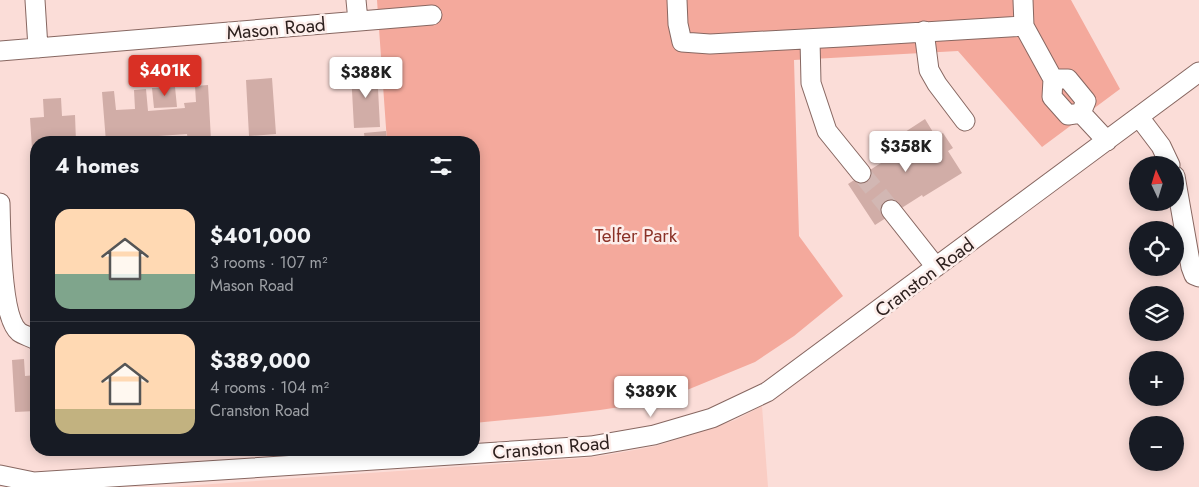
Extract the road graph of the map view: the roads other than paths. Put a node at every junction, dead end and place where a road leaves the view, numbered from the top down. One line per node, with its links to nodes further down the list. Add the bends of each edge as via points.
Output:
1 (35, 0): 10 (street)
2 (356, 0): 6 (street)
3 (677, 0): 9 (street, via 682,42 710,44)
4 (1023, 0): 7 (street)
5 (432, 15): 6 (street, Mason Road)
6 (358, 21): 10 (street, Mason Road)
7 (1024, 26): 8 (street); 15 (street, via 1054,79 1068,79 1086,101 1082,113)
8 (924, 31): 9 (street); 14 (street, via 929,70)
9 (810, 39): 17 (street, via 811,83 827,131)
10 (38, 48): 11 (street, Mason Road)
11 (0, 51)
12 (1199, 72): 13 (street, Cranston Road)
13 (1139, 117): 15 (street, Cranston Road); 16 (street)
14 (965, 121)
15 (1107, 141): 21 (street, Cranston Road)
16 (1166, 156)
17 (861, 173)
18 (0, 203): 23 (street, via 4,294 10,319 18,331)
19 (891, 210): 21 (street)
20 (1181, 211): 22 (street, via 1191,267 1194,275)
21 (936, 267): 24 (street, Cranston Road, via 767,392 712,418 654,435 591,446)
22 (1199, 277)
23 (30, 337)
24 (480, 453)
25 (436, 456): 26 (street, Cranston Road, via 34,482)
26 (0, 474)

